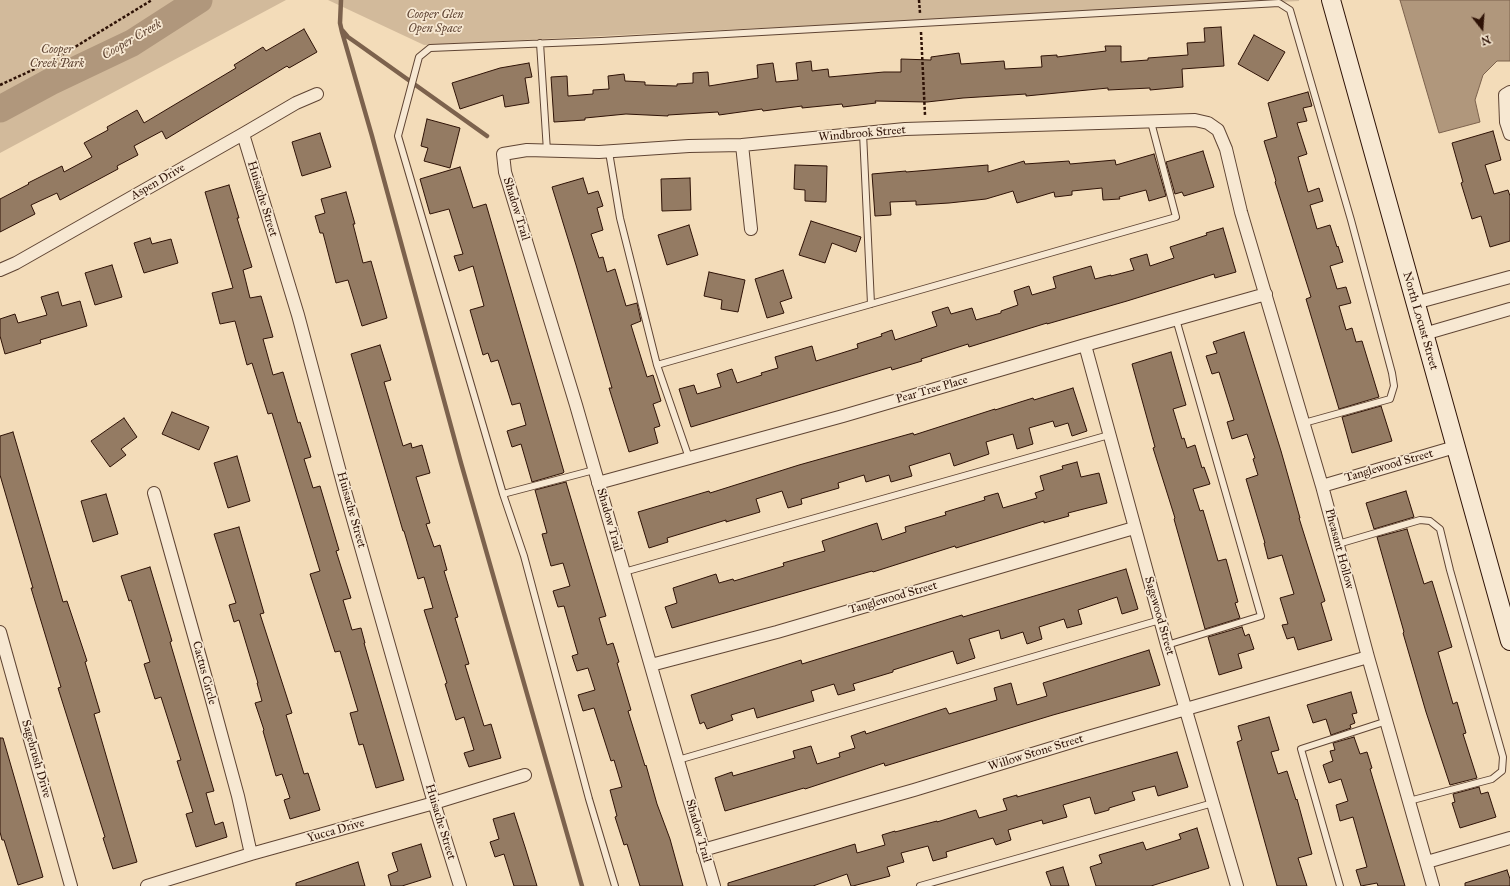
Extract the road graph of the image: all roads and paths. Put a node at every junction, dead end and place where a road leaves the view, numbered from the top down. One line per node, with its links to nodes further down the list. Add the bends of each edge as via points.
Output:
1 (152, 0): 6 (path, via 52,61)
2 (919, 0): 4 (path)
3 (1331, 0): 23 (main road, North Locust Street)
4 (921, 23): 5 (lane); 9 (path); 30 (lane, via 1279,3 1290,10 1351,220 1394,386 1390,399)
5 (540, 43): 16 (lane); 38 (lane, via 430,48 420,57 398,136)
6 (0, 85)
7 (1507, 93): 14 (street, via 1506,122)
8 (317, 94): 13 (street, Aspen Drive, via 296,103)
9 (925, 117)
10 (1151, 122): 11 (street, Windbrook Street, via 1195,120 1208,122); 12 (street, Windbrook Street, via 905,129); 24 (lane, via 1176,217)
11 (1218, 130): 22 (street, Pheasant Hollow, via 1226,149 1241,212)
12 (863, 133): 15 (street, Windbrook Street); 24 (lane)
13 (243, 134): 20 (street, Aspen Drive); 53 (street, Huisache Street, via 298,315)
14 (1510, 134)
15 (742, 145): 17 (street, Windbrook Street); 19 (street)
16 (547, 150): 17 (street, Windbrook Street); 18 (street, Windbrook Street)
17 (609, 152): 29 (lane, via 620,218)
18 (503, 154): 34 (street, Shadow Trail, via 505,172)
19 (751, 228)
20 (0, 270)
21 (1510, 277): 23 (street)
22 (1266, 294): 26 (street, Pear Tree Place); 30 (street, Pheasant Hollow)
23 (1415, 303): 27 (main road, North Locust Street)
24 (871, 304): 29 (lane)
25 (1510, 309): 27 (street)
26 (1176, 319): 28 (street, Pear Tree Place); 45 (lane, via 1261,616)
27 (1424, 334): 32 (main road, North Locust Street)
28 (1085, 345): 31 (street, Sagewood Street); 33 (street, Pear Tree Place)
29 (657, 365): 33 (lane)
30 (1304, 423): 36 (street, Pheasant Hollow)
31 (1109, 434): 39 (street, Sagewood Street); 41 (lane)
32 (1455, 447): 36 (street, Tanglewood Street); 44 (main road, North Locust Street)
33 (689, 458): 35 (street, Pear Tree Place)
34 (594, 470): 35 (street, Shadow Trail); 38 (lane)
35 (598, 483): 41 (street, Shadow Trail)
36 (1322, 486): 40 (street, Pheasant Hollow)
37 (154, 493): 57 (street, Cactus Circle, via 238,796)
38 (503, 494): 62 (lane, via 524,556)
39 (1134, 528): 42 (street, Sagewood Street); 47 (street, Tanglewood Street, via 777,632)
40 (1338, 544): 46 (street, Pheasant Hollow); 52 (lane, via 1420,520 1430,521 1440,529 1503,757 1502,771 1492,779)
41 (624, 572): 47 (street, Shadow Trail)
42 (1160, 620): 45 (street, Sagewood Street); 50 (lane)
43 (0, 632): 59 (street, Sagebrush Drive)
44 (1510, 641)
45 (1167, 645): 48 (street, Sagewood Street)
46 (1368, 657): 48 (street, Willow Stone Street); 49 (street, Pheasant Hollow)
47 (651, 665): 50 (street, Shadow Trail)
48 (1186, 710): 54 (street, Sagewood Street); 56 (street, Willow Stone Street)
49 (1386, 721): 52 (street, Pheasant Hollow); 66 (lane, via 1301,749)
50 (678, 760): 56 (street, Shadow Trail)
51 (525, 775): 53 (street, Yucca Drive)
52 (1409, 801): 58 (street, Pheasant Hollow)
53 (434, 803): 57 (street, Yucca Drive); 61 (street, Huisache Street)
54 (1213, 803): 64 (lane); 65 (street, Sagewood Street)
55 (1510, 838): 58 (street)
56 (703, 850): 63 (street, Shadow Trail)
57 (251, 854): 60 (street, Yucca Drive)
58 (1427, 862): 67 (street, Pheasant Hollow)
59 (71, 886)
60 (147, 886)
61 (460, 886)
62 (615, 886)
63 (714, 886)
64 (920, 886)
65 (1237, 886)
66 (1340, 886)
67 (1433, 886)

